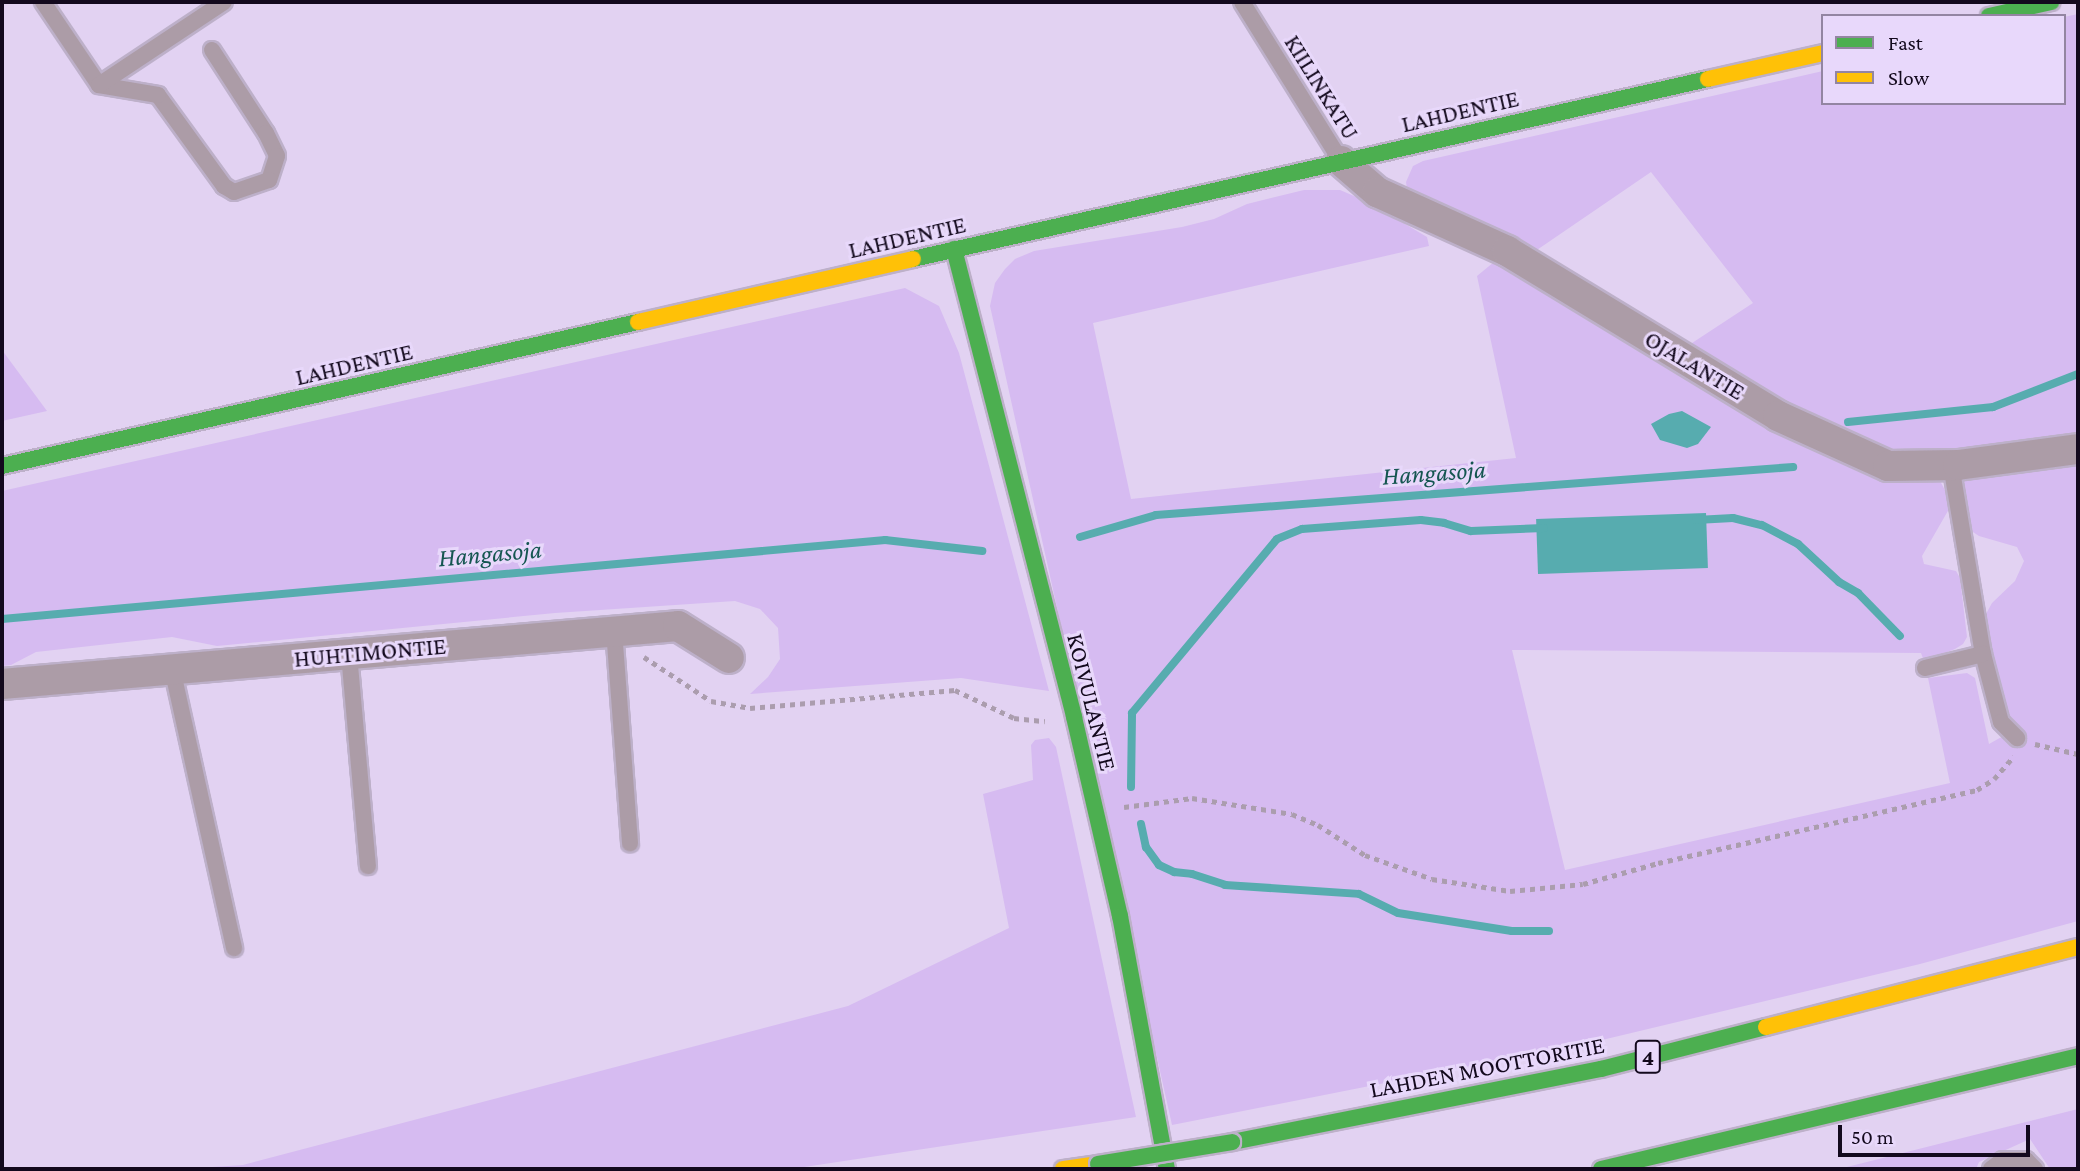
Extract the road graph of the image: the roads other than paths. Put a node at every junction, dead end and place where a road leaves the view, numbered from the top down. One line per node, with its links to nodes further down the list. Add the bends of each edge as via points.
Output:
1 (43, 2): 8 (lane)
2 (224, 2): 8 (lane)
3 (1242, 2): 9 (lane, KIILINKATU)
4 (2051, 2): 5 (main road)
5 (1998, 14)
6 (212, 50): 8 (lane, via 277,156 269,180 250,188 234,192 224,186 158,95)
7 (1821, 53): 9 (main road, LAHDENTIE)
8 (99, 85)
9 (1341, 161): 10 (main road, LAHDENTIE); 12 (street, OJALANTIE, via 1377,192 1507,251 1777,416 1888,466)
10 (954, 249): 13 (main road, LAHDENTIE); 28 (main road, KOIVULANTIE, via 1074,717 1120,916)
11 (2078, 449): 12 (street, OJALANTIE)
12 (1951, 465): 16 (lane)
13 (2, 466)
14 (615, 643): 15 (street, HUHTIMONTIE); 17 (street, HUHTIMONTIE, via 678,626); 22 (lane)
15 (349, 654): 18 (street, HUHTIMONTIE); 23 (lane)
16 (1983, 654): 19 (lane); 21 (lane, via 2001,722)
17 (729, 658)
18 (172, 668): 20 (street, HUHTIMONTIE); 25 (lane)
19 (1925, 668)
20 (2, 684)
21 (2017, 738)
22 (630, 843)
23 (368, 866)
24 (2078, 947): 27 (main road, LAHDEN MOOTTORITIE / 4, bridge, via 1601,1069 1232,1142)
25 (234, 948)
26 (2078, 1056): 29 (main road)
27 (1063, 1169)
28 (1167, 1169)
29 (1601, 1169)
30 (1991, 1169): 31 (lane, via 2003,1160 2026,1160)
31 (2035, 1169)

